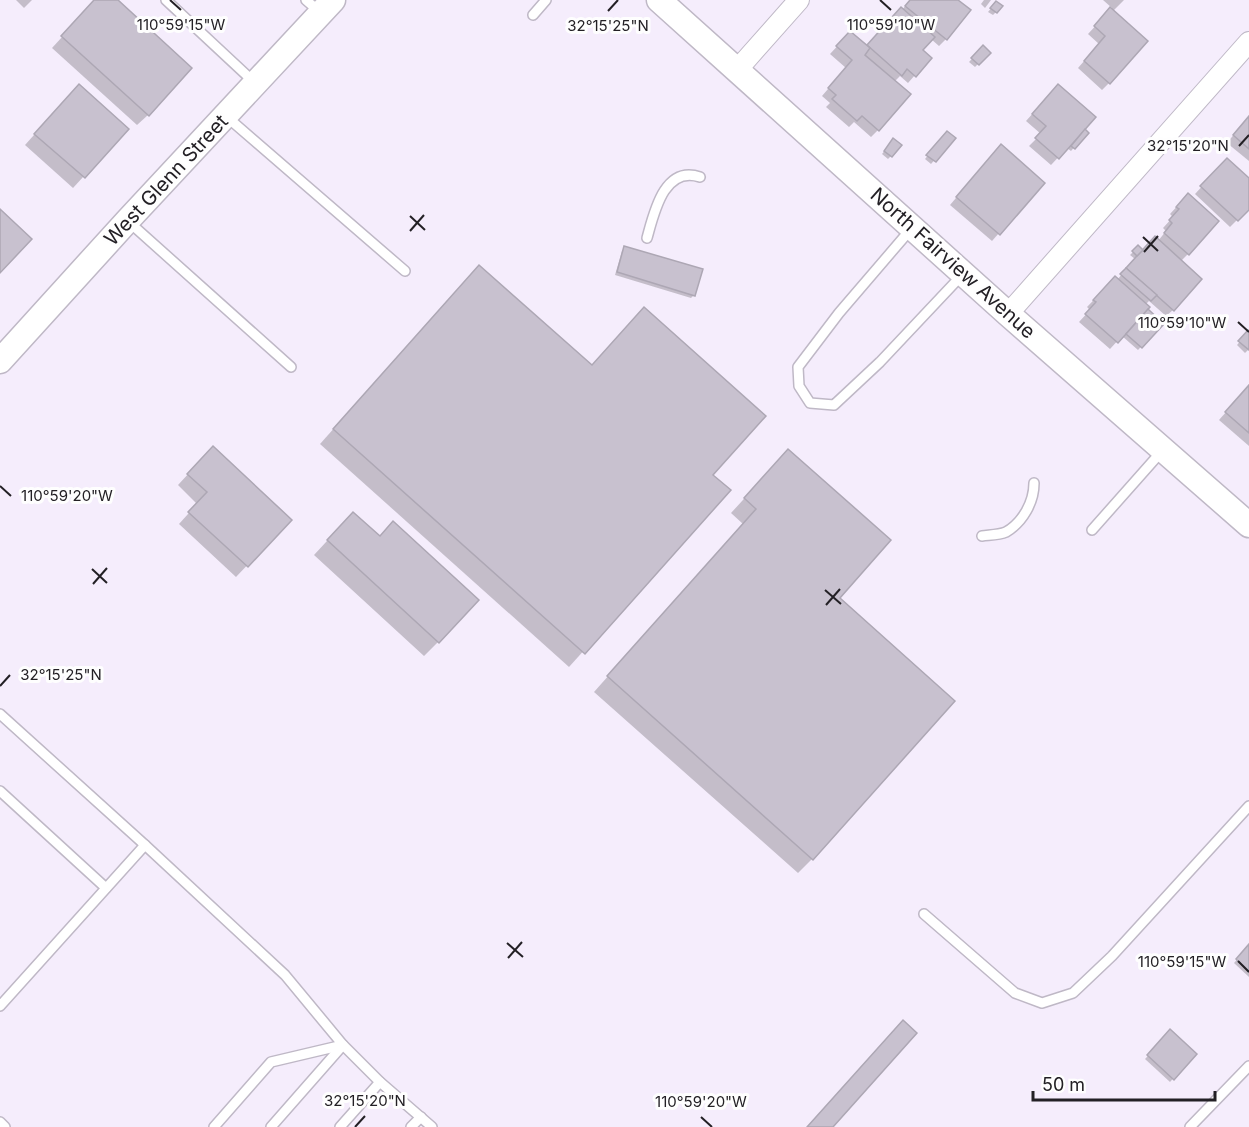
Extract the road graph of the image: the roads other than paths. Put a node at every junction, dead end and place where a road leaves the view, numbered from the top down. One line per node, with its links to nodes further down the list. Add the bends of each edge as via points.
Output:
1 (166, 0): 9 (lane)
2 (546, 0): 6 (lane)
3 (659, 0): 8 (street, North Fairview Avenue)
4 (799, 0): 8 (street)
5 (320, 4): 9 (street, West Glenn Street)
6 (533, 15)
7 (1249, 42): 17 (street)
8 (737, 70): 13 (street, North Fairview Avenue)
9 (255, 83): 10 (street, West Glenn Street)
10 (225, 115): 12 (street, West Glenn Street); 15 (lane)
11 (700, 177): 14 (lane, via 681,176 667,187)
12 (128, 220): 18 (street, West Glenn Street); 19 (lane)
13 (912, 227): 16 (street, North Fairview Avenue); 16 (lane, via 798,367 800,386 810,403 834,405)
14 (646, 238)
15 (405, 271)
16 (963, 273): 17 (street, North Fairview Avenue)
17 (1008, 314): 20 (street, North Fairview Avenue)
18 (0, 361)
19 (291, 367)
20 (1163, 449): 22 (street, North Fairview Avenue); 23 (lane)
21 (1034, 483): 24 (lane, via 1028,510 1017,522 1005,532)
22 (1249, 525)
23 (1092, 530)
24 (982, 536)
25 (0, 714): 28 (lane)
26 (0, 791): 29 (lane)
27 (1249, 806): 30 (lane, via 1112,956 1073,993 1042,1003 1015,993)
28 (144, 845): 29 (lane); 32 (lane, via 285,975)
29 (106, 888): 31 (lane)
30 (924, 914)
31 (0, 1006)
32 (343, 1045): 34 (lane); 38 (lane, via 271,1062); 39 (lane)
33 (1249, 1066): 43 (lane)
34 (380, 1082): 35 (lane); 40 (lane)
35 (421, 1117): 41 (lane); 42 (lane)
36 (0, 1122): 37 (lane)
37 (4, 1127)
38 (213, 1127)
39 (272, 1127)
40 (340, 1127)
41 (411, 1127)
42 (432, 1127)
43 (1190, 1127)

